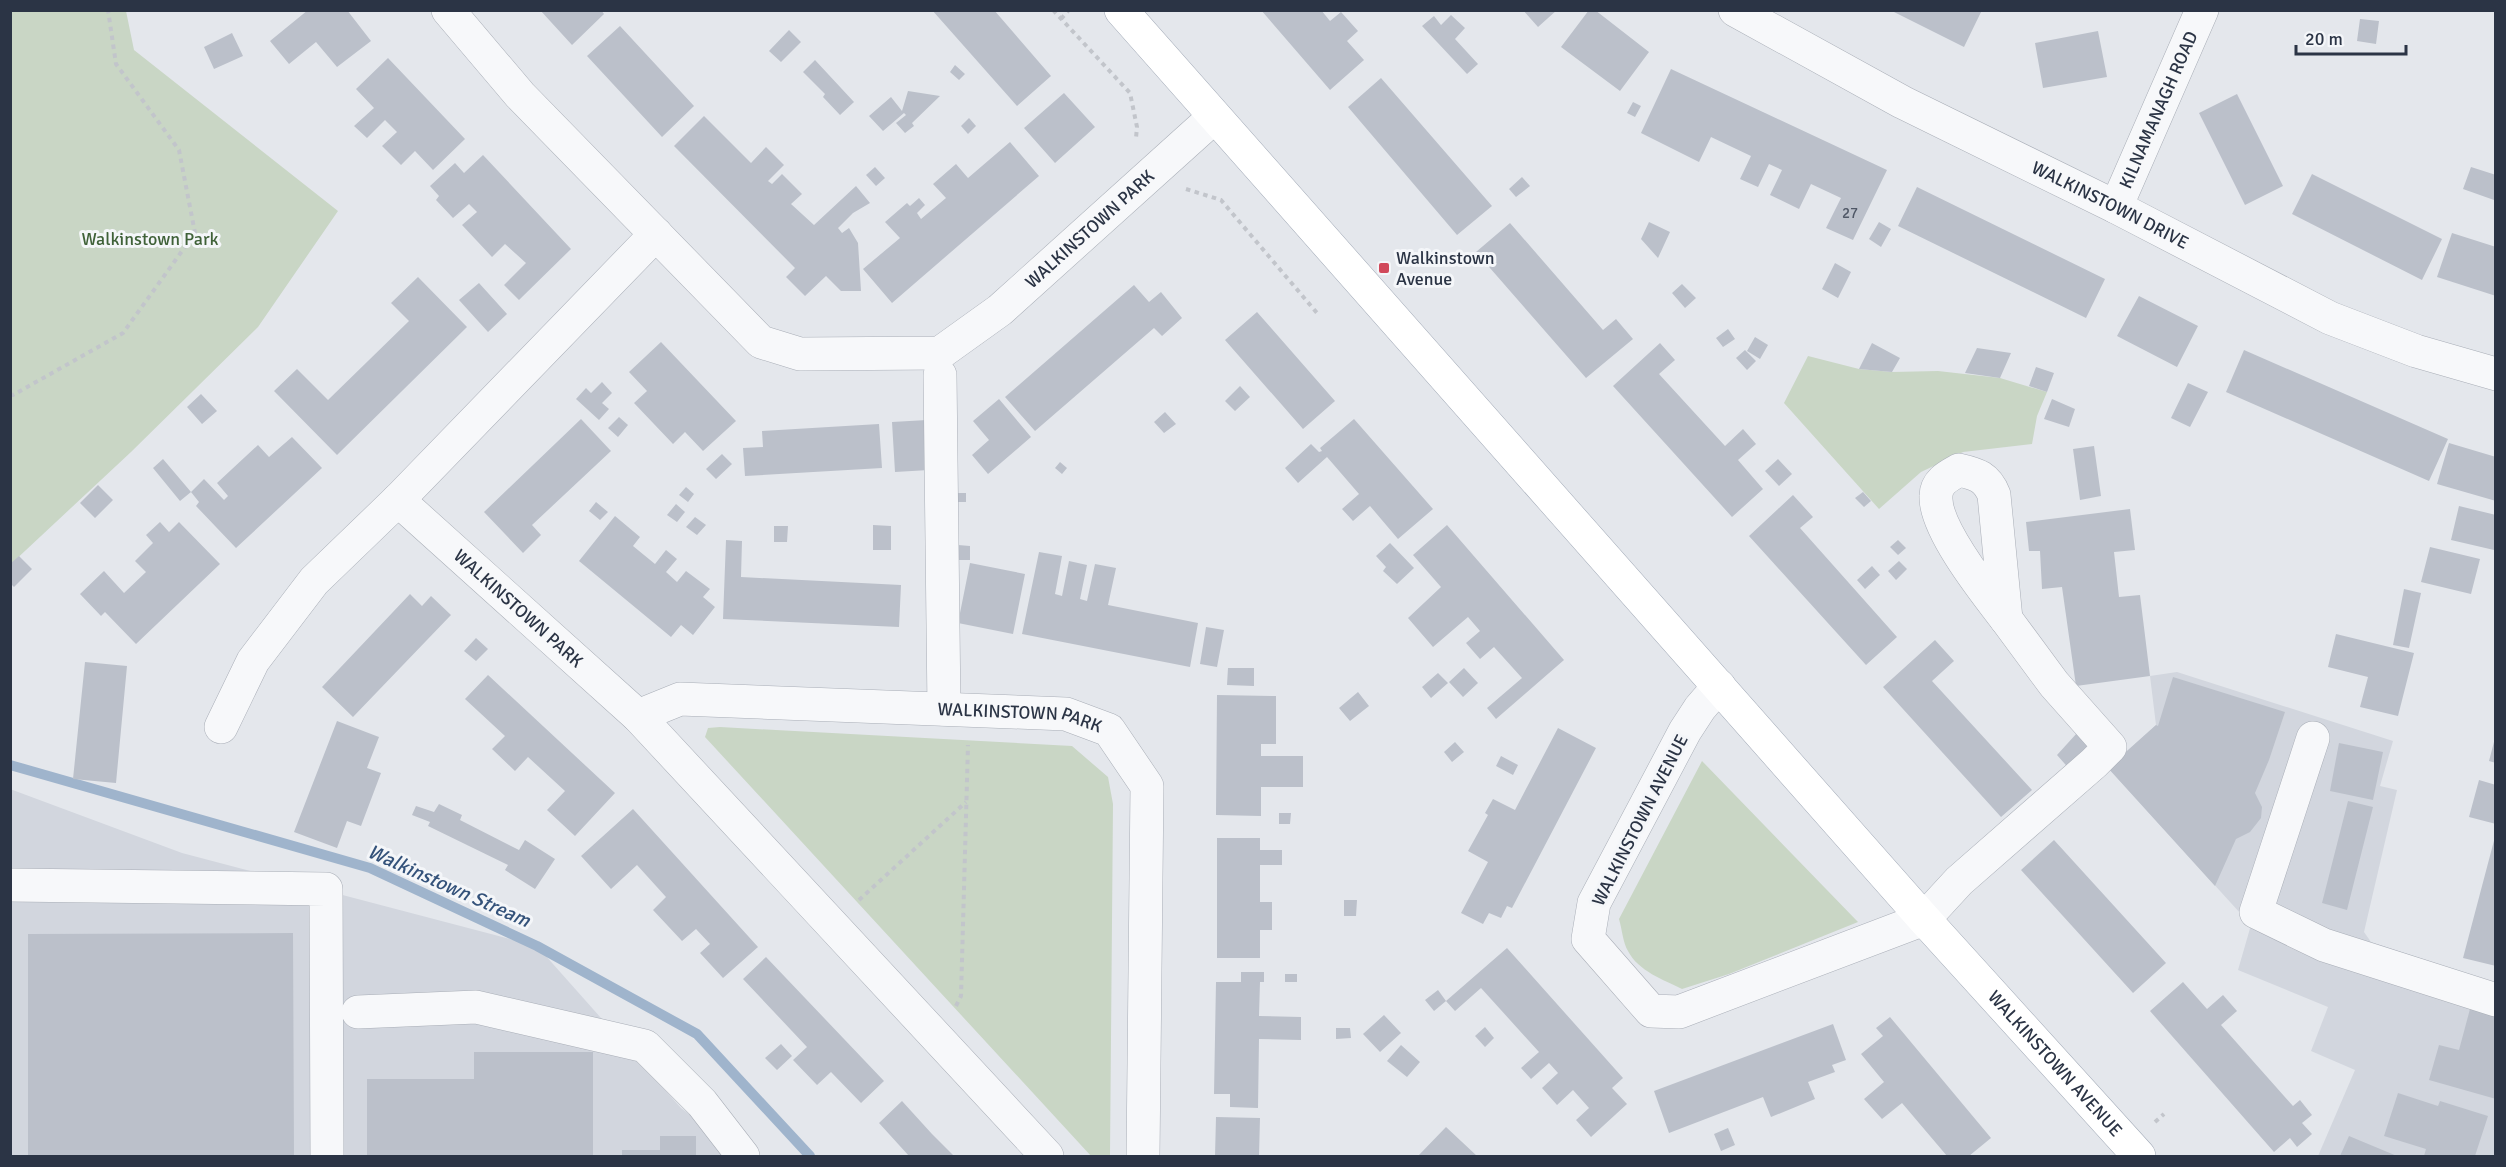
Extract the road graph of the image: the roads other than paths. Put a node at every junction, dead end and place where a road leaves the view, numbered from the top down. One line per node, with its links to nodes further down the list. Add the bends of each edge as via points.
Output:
1 (448, 10): 7 (street, WALKINSTOWN PARK, via 520,95)
2 (1120, 10): 5 (main road, WALKINSTOWN AVENUE)
3 (1735, 10): 6 (street, WALKINSTOWN DRIVE, via 1902,102)
4 (2202, 10): 6 (street, KILNAMANAGH ROAD)
5 (1214, 118): 7 (street, WALKINSTOWN PARK, via 1000,310 940,353 800,354 760,342); 12 (main road, WALKINSTOWN AVENUE)
6 (2116, 207): 8 (street, WALKINSTOWN DRIVE, via 2330,318 2416,351)
7 (656, 234): 10 (street)
8 (2496, 374)
9 (940, 375): 13 (street)
10 (398, 500): 14 (street, WALKINSTOWN PARK); 15 (street, via 314,581 253,661)
11 (2006, 620): 18 (street, via 2054,684 2110,747 1959,881)
12 (1719, 686): 18 (main road, WALKINSTOWN AVENUE); 18 (street, WALKINSTOWN AVENUE, via 1685,731 1594,903 1588,939 1617,973 1651,1011 1679,1012)
13 (957, 710): 14 (street, WALKINSTOWN PARK, via 680,699); 24 (street, WALKINSTOWN PARK, via 1066,714 1109,730 1147,786)
14 (638, 716): 23 (street, WALKINSTOWN PARK)
15 (221, 727)
16 (2313, 738): 19 (street, via 2256,912 2324,945)
17 (10, 885): 21 (street, via 326,889)
18 (1924, 919): 25 (main road, WALKINSTOWN AVENUE)
19 (2496, 1000)
20 (358, 1012): 22 (street, via 476,1007 645,1046 702,1103)
21 (327, 1156)
22 (743, 1156)
23 (1047, 1156)
24 (1143, 1156)
25 (2139, 1156)

